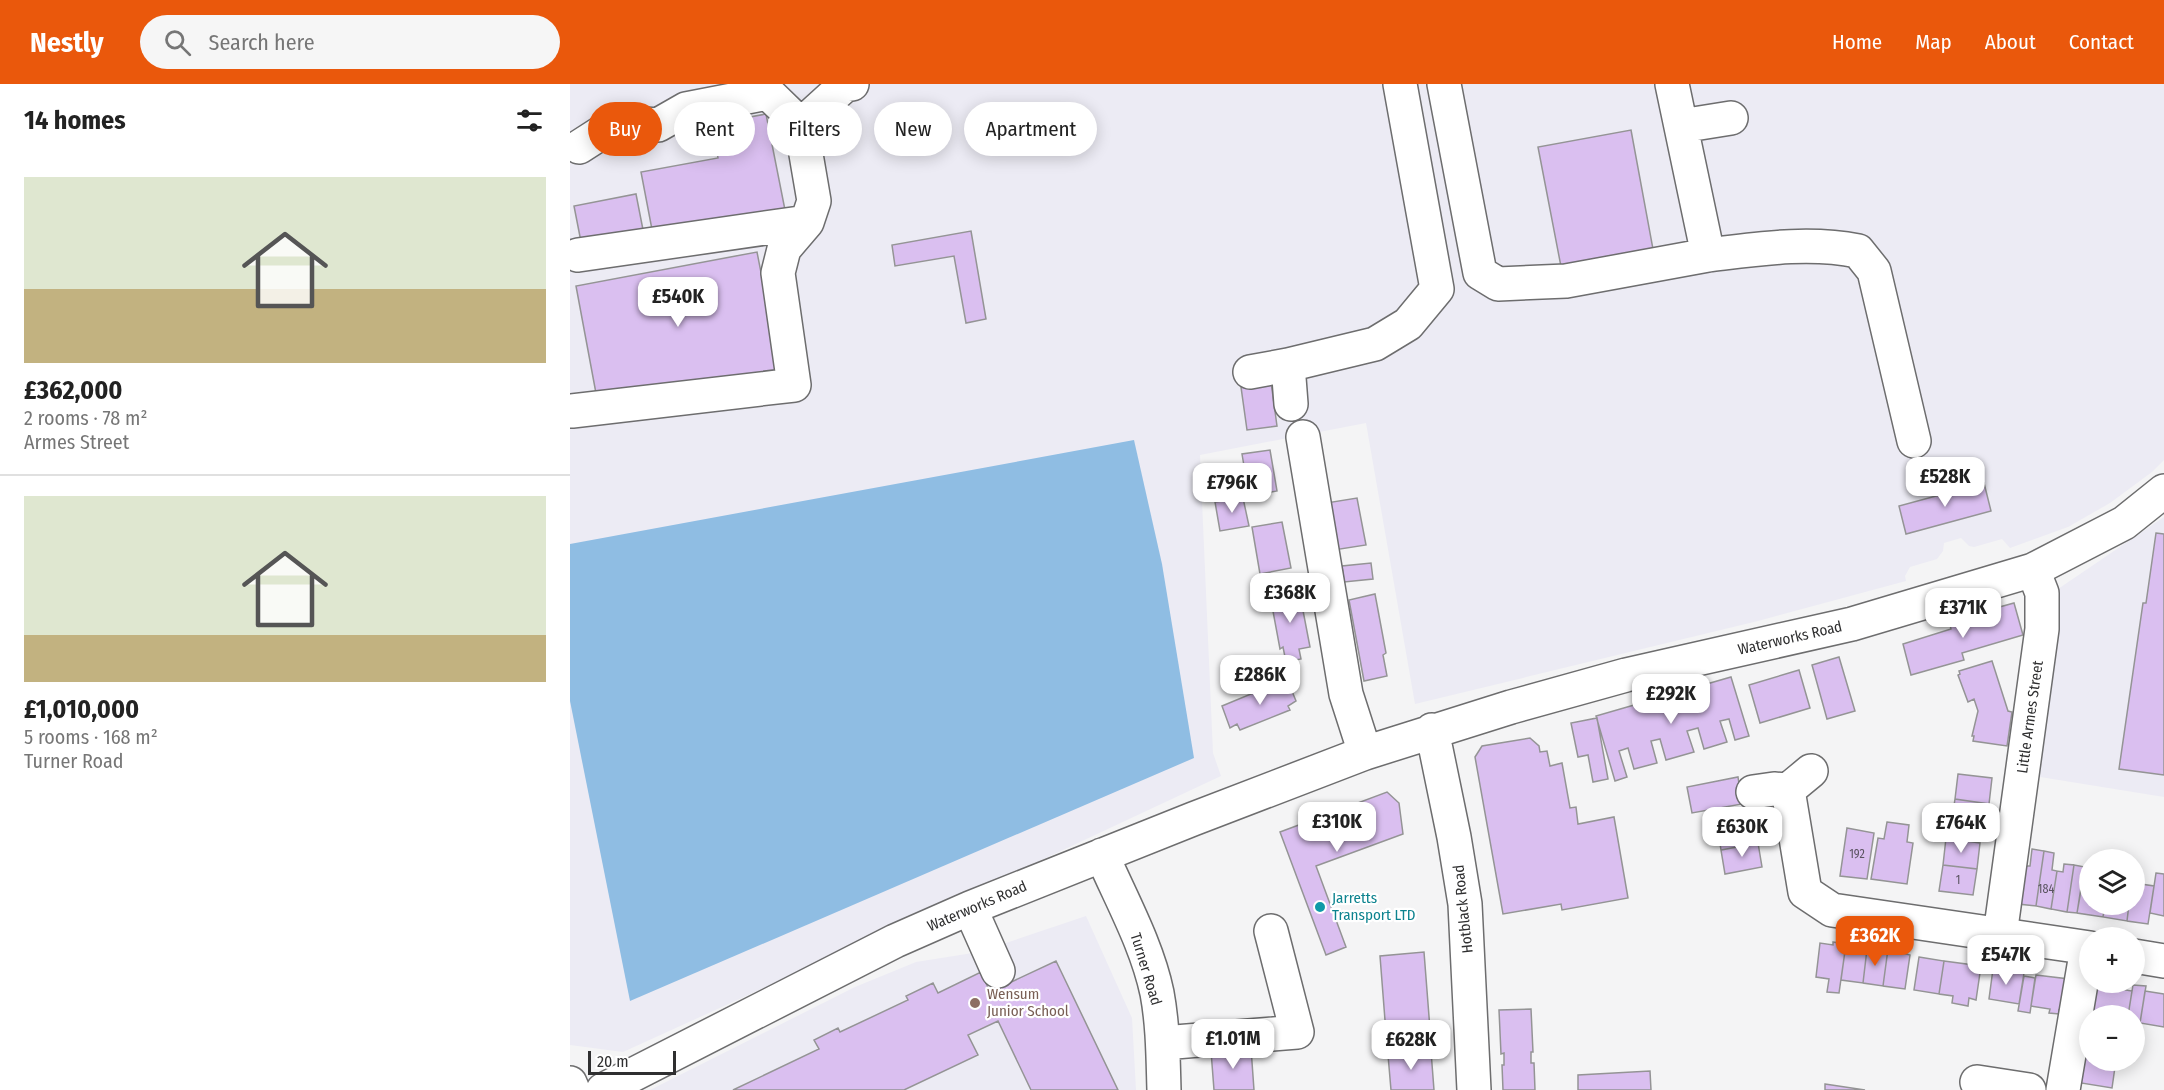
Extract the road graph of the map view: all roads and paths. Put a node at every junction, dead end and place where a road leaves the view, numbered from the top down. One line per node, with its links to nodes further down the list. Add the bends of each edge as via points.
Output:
1 (852, 84): 6 (street, via 845,85)
2 (1400, 84): 14 (street, via 1437,289 1408,324 1375,344)
3 (1444, 84): 13 (street, via 1480,273 1498,284 1566,281)
4 (1672, 84): 8 (street)
5 (777, 102): 9 (street, via 768,93 686,109 658,125 618,122)
6 (826, 102)
7 (1731, 118): 8 (street)
8 (1682, 126): 13 (street)
9 (573, 149)
10 (806, 156): 11 (street, via 814,201)
11 (807, 222): 12 (street); 17 (street, via 784,249 778,273 794,385)
12 (578, 255)
13 (1708, 255): 19 (street, via 1831,246 1858,251 1874,271)
14 (1288, 365): 15 (street); 16 (street)
15 (1250, 372)
16 (1291, 404)
17 (572, 411)
18 (1303, 437): 23 (street, via 1346,694)
19 (1914, 441)
20 (2164, 491): 21 (street, Waterworks Road, via 2124,523)
21 (2033, 570): 22 (street, Waterworks Road, via 1852,624 1626,675); 28 (street, Little Armes Street, via 2042,593 2042,629)
22 (1432, 730): 23 (street, Waterworks Road); 40 (street, Hotblack Road, via 1465,904)
23 (1365, 753): 25 (street, Waterworks Road)
24 (1753, 792): 28 (street, via 1799,781 1805,892 1832,909)
25 (1102, 855): 26 (street, Waterworks Road); 34 (street, Turner Road, via 1146,957 1157,992)
26 (970, 908): 32 (street); 38 (street, Waterworks Road, via 843,967)
27 (1271, 931): 34 (street, via 1297,1032)
28 (2000, 935): 29 (street)
29 (2079, 947)
30 (2145, 958): 31 (street)
31 (2164, 961)
32 (998, 971)
33 (2080, 993): 42 (street)
34 (1163, 1043): 39 (street, Turner Road)
35 (1977, 1082): 41 (street)
36 (570, 1083): 37 (street)
37 (573, 1090)
38 (603, 1090)
39 (1164, 1090)
40 (1474, 1090)
41 (2028, 1090)
42 (2063, 1090)

